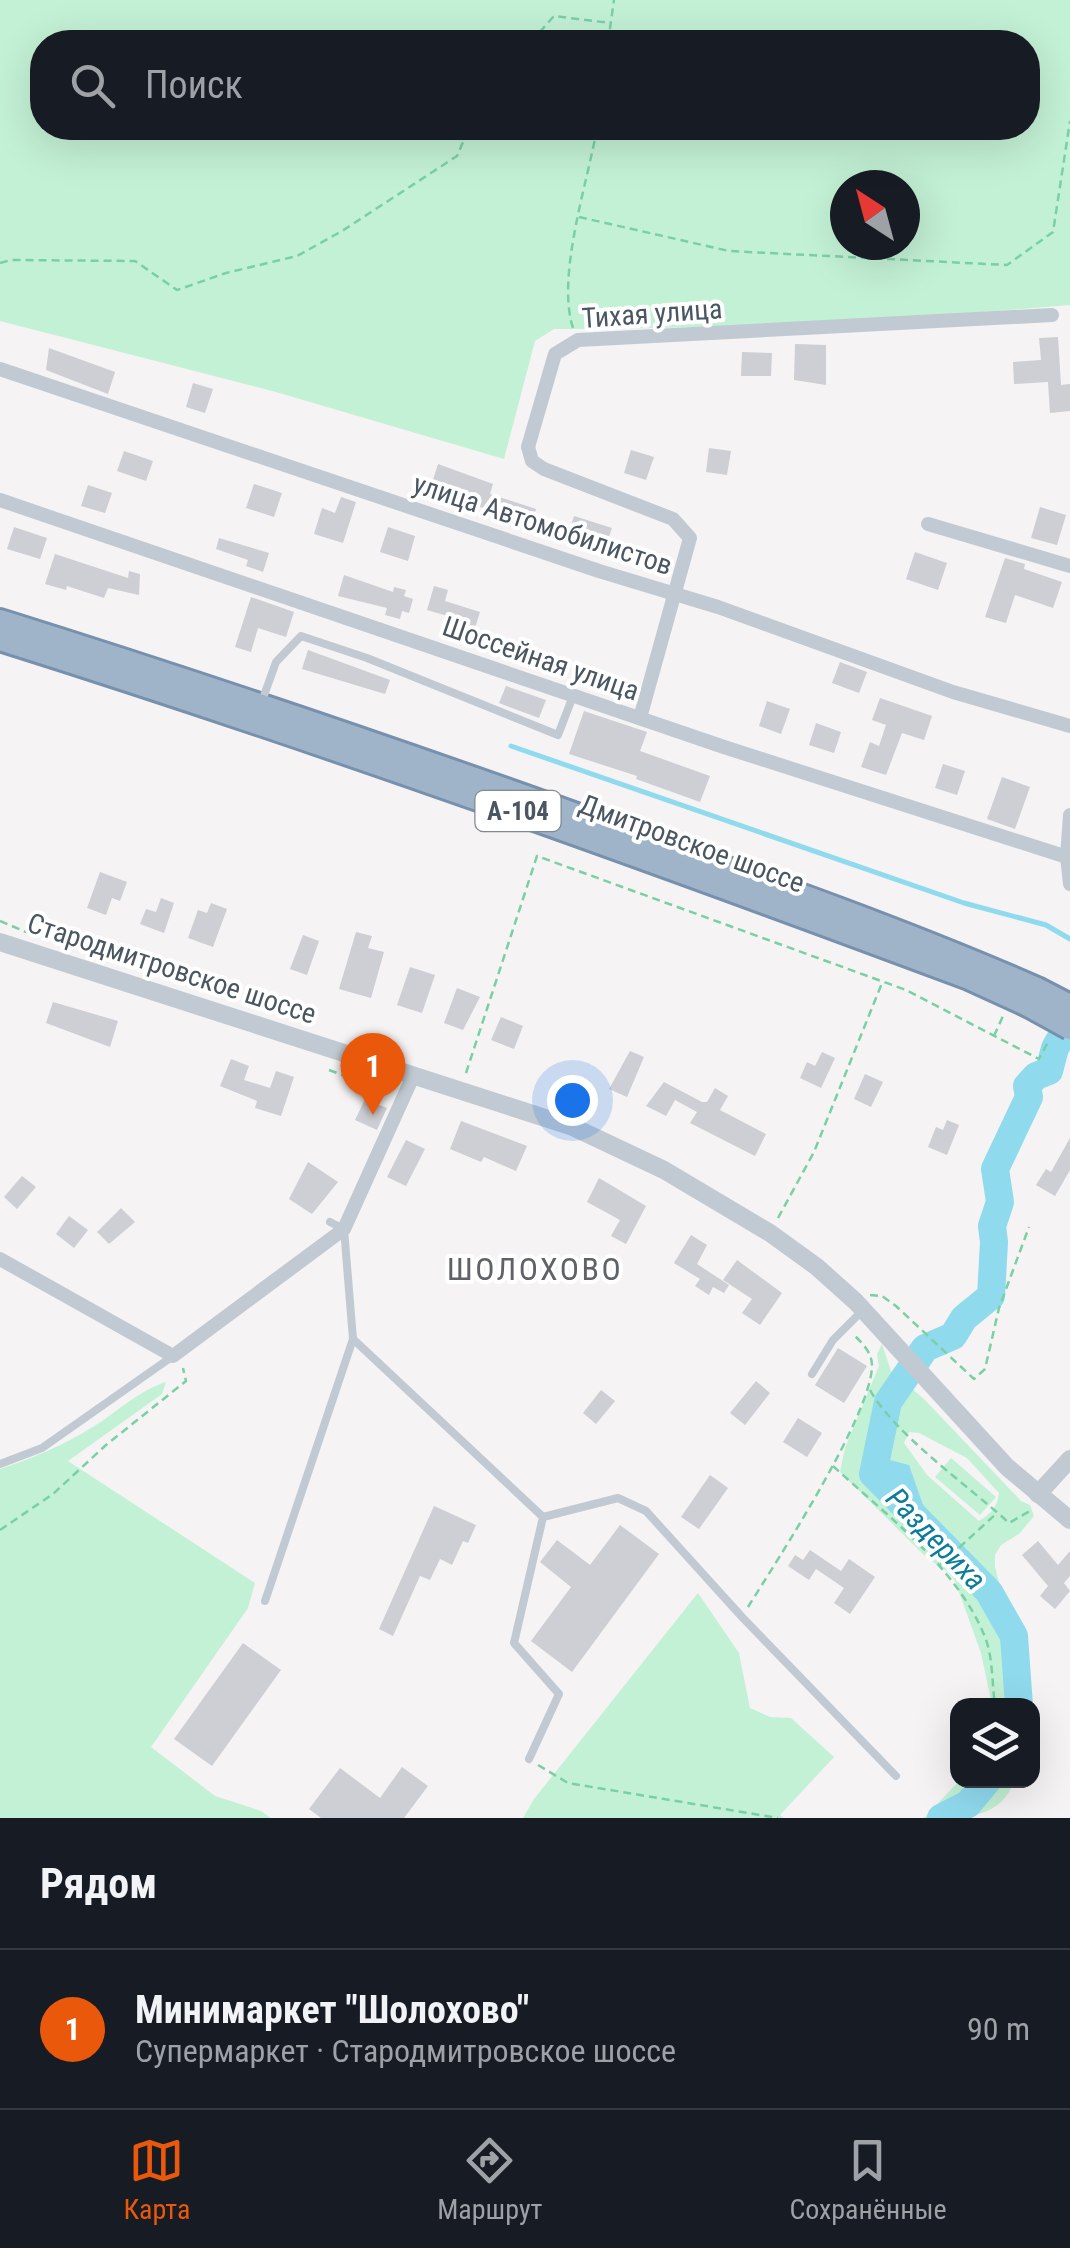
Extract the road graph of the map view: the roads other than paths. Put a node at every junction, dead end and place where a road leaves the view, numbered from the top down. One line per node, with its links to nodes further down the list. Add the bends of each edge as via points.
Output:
1 (1052, 314): 6 (street, Тихая улица, via 578,340 555,354 528,447 532,460 684,527 690,538)
2 (0, 370): 6 (street, улица Автомобилистов)
3 (0, 500): 9 (street, Шоссейная улица)
4 (928, 524): 5 (street)
5 (1070, 566)
6 (674, 594): 11 (street, Тихая улица); 12 (street, улица Автомобилистов, via 952,692)
7 (0, 621): 10 (highway, Дмитровское шоссе / А-104)
8 (0, 639): 17 (highway, Дмитровское шоссе / А-104, via 540,819)
9 (574, 696): 10 (lane, via 558,735 300,636 276,662); 11 (street, Шоссейная улица)
10 (260, 706): 17 (highway, Дмитровское шоссе / А-104, via 764,882)
11 (640, 718): 14 (street, Шоссейная улица)
12 (1070, 726)
13 (1070, 815): 14 (street)
14 (1067, 857): 15 (street)
15 (1070, 884)
16 (0, 942): 20 (street, Стародмитровское шоссе)
17 (1032, 997): 18 (highway, Дмитровское шоссе / А-104, bridge); 19 (highway, Дмитровское шоссе / А-104, bridge)
18 (1070, 1006)
19 (1062, 1028)
20 (414, 1074): 21 (street); 23 (street, Стародмитровское шоссе, via 573,1126 664,1170 770,1233)
21 (337, 1226): 24 (lane); 25 (street)
22 (2, 1263): 25 (street)
23 (859, 1306): 26 (lane); 29 (street, Стародмитровское шоссе)
24 (353, 1339): 30 (lane); 32 (lane)
25 (173, 1356): 28 (lane, via 42,1448)
26 (812, 1374)
27 (1070, 1458): 29 (street)
28 (0, 1464)
29 (1037, 1500): 31 (street, Стародмитровское шоссе)
30 (543, 1517): 33 (lane, via 514,1643 560,1694); 34 (lane, via 618,1498 646,1511)
31 (1070, 1520)
32 (265, 1602)
33 (528, 1759)
34 (896, 1776)

